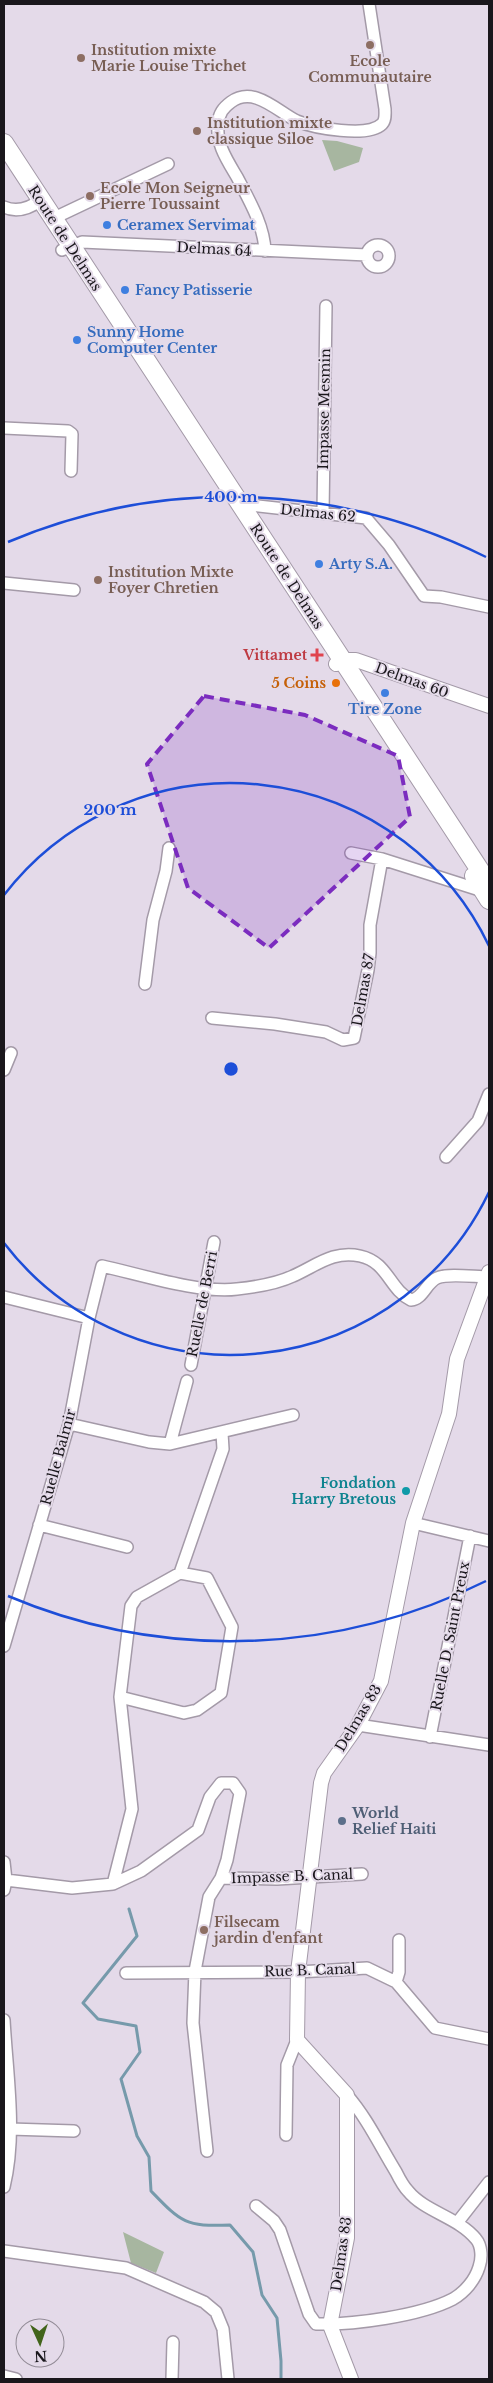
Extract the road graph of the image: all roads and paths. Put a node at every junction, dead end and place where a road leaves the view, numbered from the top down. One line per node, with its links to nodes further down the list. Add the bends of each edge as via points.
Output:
1 (369, 4): 9 (street, via 385,119 383,124 357,132 316,126 297,121 258,99 237,99 219,115 218,129 225,157 264,234)
2 (4, 143): 5 (main road, Route de Delmas)
3 (4, 161): 5 (main road, Route de Delmas)
4 (168, 164): 7 (street)
5 (37, 203): 6 (street, via 15,210); 7 (main road, Route de Delmas); 8 (main road, Route de Delmas)
6 (4, 207)
7 (52, 219): 8 (main road, Route de Delmas)
8 (66, 248): 9 (street, Delmas 64, via 82,242); 14 (main road, Route de Delmas); 19 (main road, Route de Delmas)
9 (265, 251): 10 (street, Delmas 64)
10 (367, 255)
11 (326, 306): 15 (street, Impasse Mesmin)
12 (4, 428): 13 (street, via 68,431 72,434)
13 (71, 471)
14 (240, 504): 15 (street, Delmas 62); 19 (main road, Route de Delmas)
15 (323, 513): 18 (street, Delmas 62, via 366,518 424,596)
16 (4, 583): 17 (street)
17 (74, 590)
18 (489, 606)
19 (339, 663): 20 (street, Delmas 60, via 356,660 377,666); 24 (main road, Route de Delmas)
20 (489, 706)
21 (170, 848): 25 (street, via 153,920)
22 (351, 854): 23 (street)
23 (382, 859): 24 (street); 26 (street, Delmas 87, via 370,925 368,970 354,1038 343,1040 326,1032)
24 (488, 891)
25 (144, 984)
26 (212, 1018)
27 (12, 1053): 28 (street)
28 (4, 1070)
29 (489, 1094): 30 (street, via 478,1121)
30 (446, 1157)
31 (214, 1242): 33 (street, Ruelle de Berri)
32 (489, 1274): 33 (street, via 443,1276 411,1300 377,1263 348,1253 334,1255 274,1282 234,1290); 42 (street, Delmas 83, via 457,1359 447,1422)
33 (204, 1288): 35 (street, Ruelle Balmir, via 102,1266); 36 (street, Ruelle de Berri)
34 (4, 1297): 35 (street)
35 (89, 1318): 39 (street, Ruelle Balmir)
36 (191, 1365)
37 (187, 1381): 41 (street)
38 (294, 1415): 40 (street)
39 (69, 1424): 41 (street); 43 (street, Ruelle Balmir)
40 (222, 1432): 41 (street); 47 (street, via 223,1449)
41 (170, 1444)
42 (413, 1523): 44 (street); 50 (street, Delmas 83, via 386,1665)
43 (39, 1526): 46 (street); 48 (street, Ruelle Balmir)
44 (470, 1536): 45 (street); 51 (street, Ruelle D. Saint Preux)
45 (487, 1540)
46 (127, 1547)
47 (180, 1573): 49 (street, via 137,1597 131,1606); 49 (street, via 207,1578 232,1627 221,1693 197,1710 184,1713)
48 (4, 1646)
49 (120, 1697): 57 (street, via 132,1809)
50 (358, 1725): 51 (street); 55 (street, Delmas 83, via 321,1782)
51 (430, 1736): 52 (street)
52 (489, 1745)
53 (4, 1862): 58 (street)
54 (362, 1874): 55 (street, Impasse B. Canal)
55 (311, 1876): 56 (street, Impasse B. Canal); 61 (street, Delmas 83)
56 (221, 1878): 57 (street, via 228,1860 240,1793 233,1783 221,1783 210,1797 198,1830 141,1870); 60 (street, via 209,1897)
57 (113, 1884): 58 (street, via 94,1888)
58 (5, 1885)
59 (399, 1940): 63 (street)
60 (195, 1972): 61 (street, Rue B. Canal); 62 (street, Rue B. Canal); 71 (street, via 193,2023)
61 (298, 1972): 63 (street, Rue B. Canal, via 367,1968); 66 (street, Delmas 83)
62 (126, 1973)
63 (396, 1982): 65 (street, Rue B. Canal, via 435,2028)
64 (4, 2020): 68 (street)
65 (489, 2039)
66 (297, 2040): 67 (street); 70 (street, via 287,2065)
67 (347, 2095): 75 (street, via 361,2110 408,2191); 77 (street, Delmas 83, via 347,2230)
68 (10, 2129): 69 (street); 73 (street)
69 (74, 2131)
70 (286, 2135)
71 (207, 2151)
72 (489, 2182): 75 (street)
73 (4, 2187)
74 (256, 2206): 77 (street, via 280,2230 312,2321)
75 (457, 2223): 77 (street, via 476,2238 481,2253 478,2272 465,2290 453,2298 402,2314)
76 (4, 2251): 82 (street, via 126,2268 204,2302 216,2312 223,2329)
77 (330, 2325): 83 (street)
78 (173, 2342): 81 (street)
79 (4, 2376): 80 (street)
80 (16, 2379)
81 (172, 2379)
82 (228, 2379)
83 (351, 2379)

